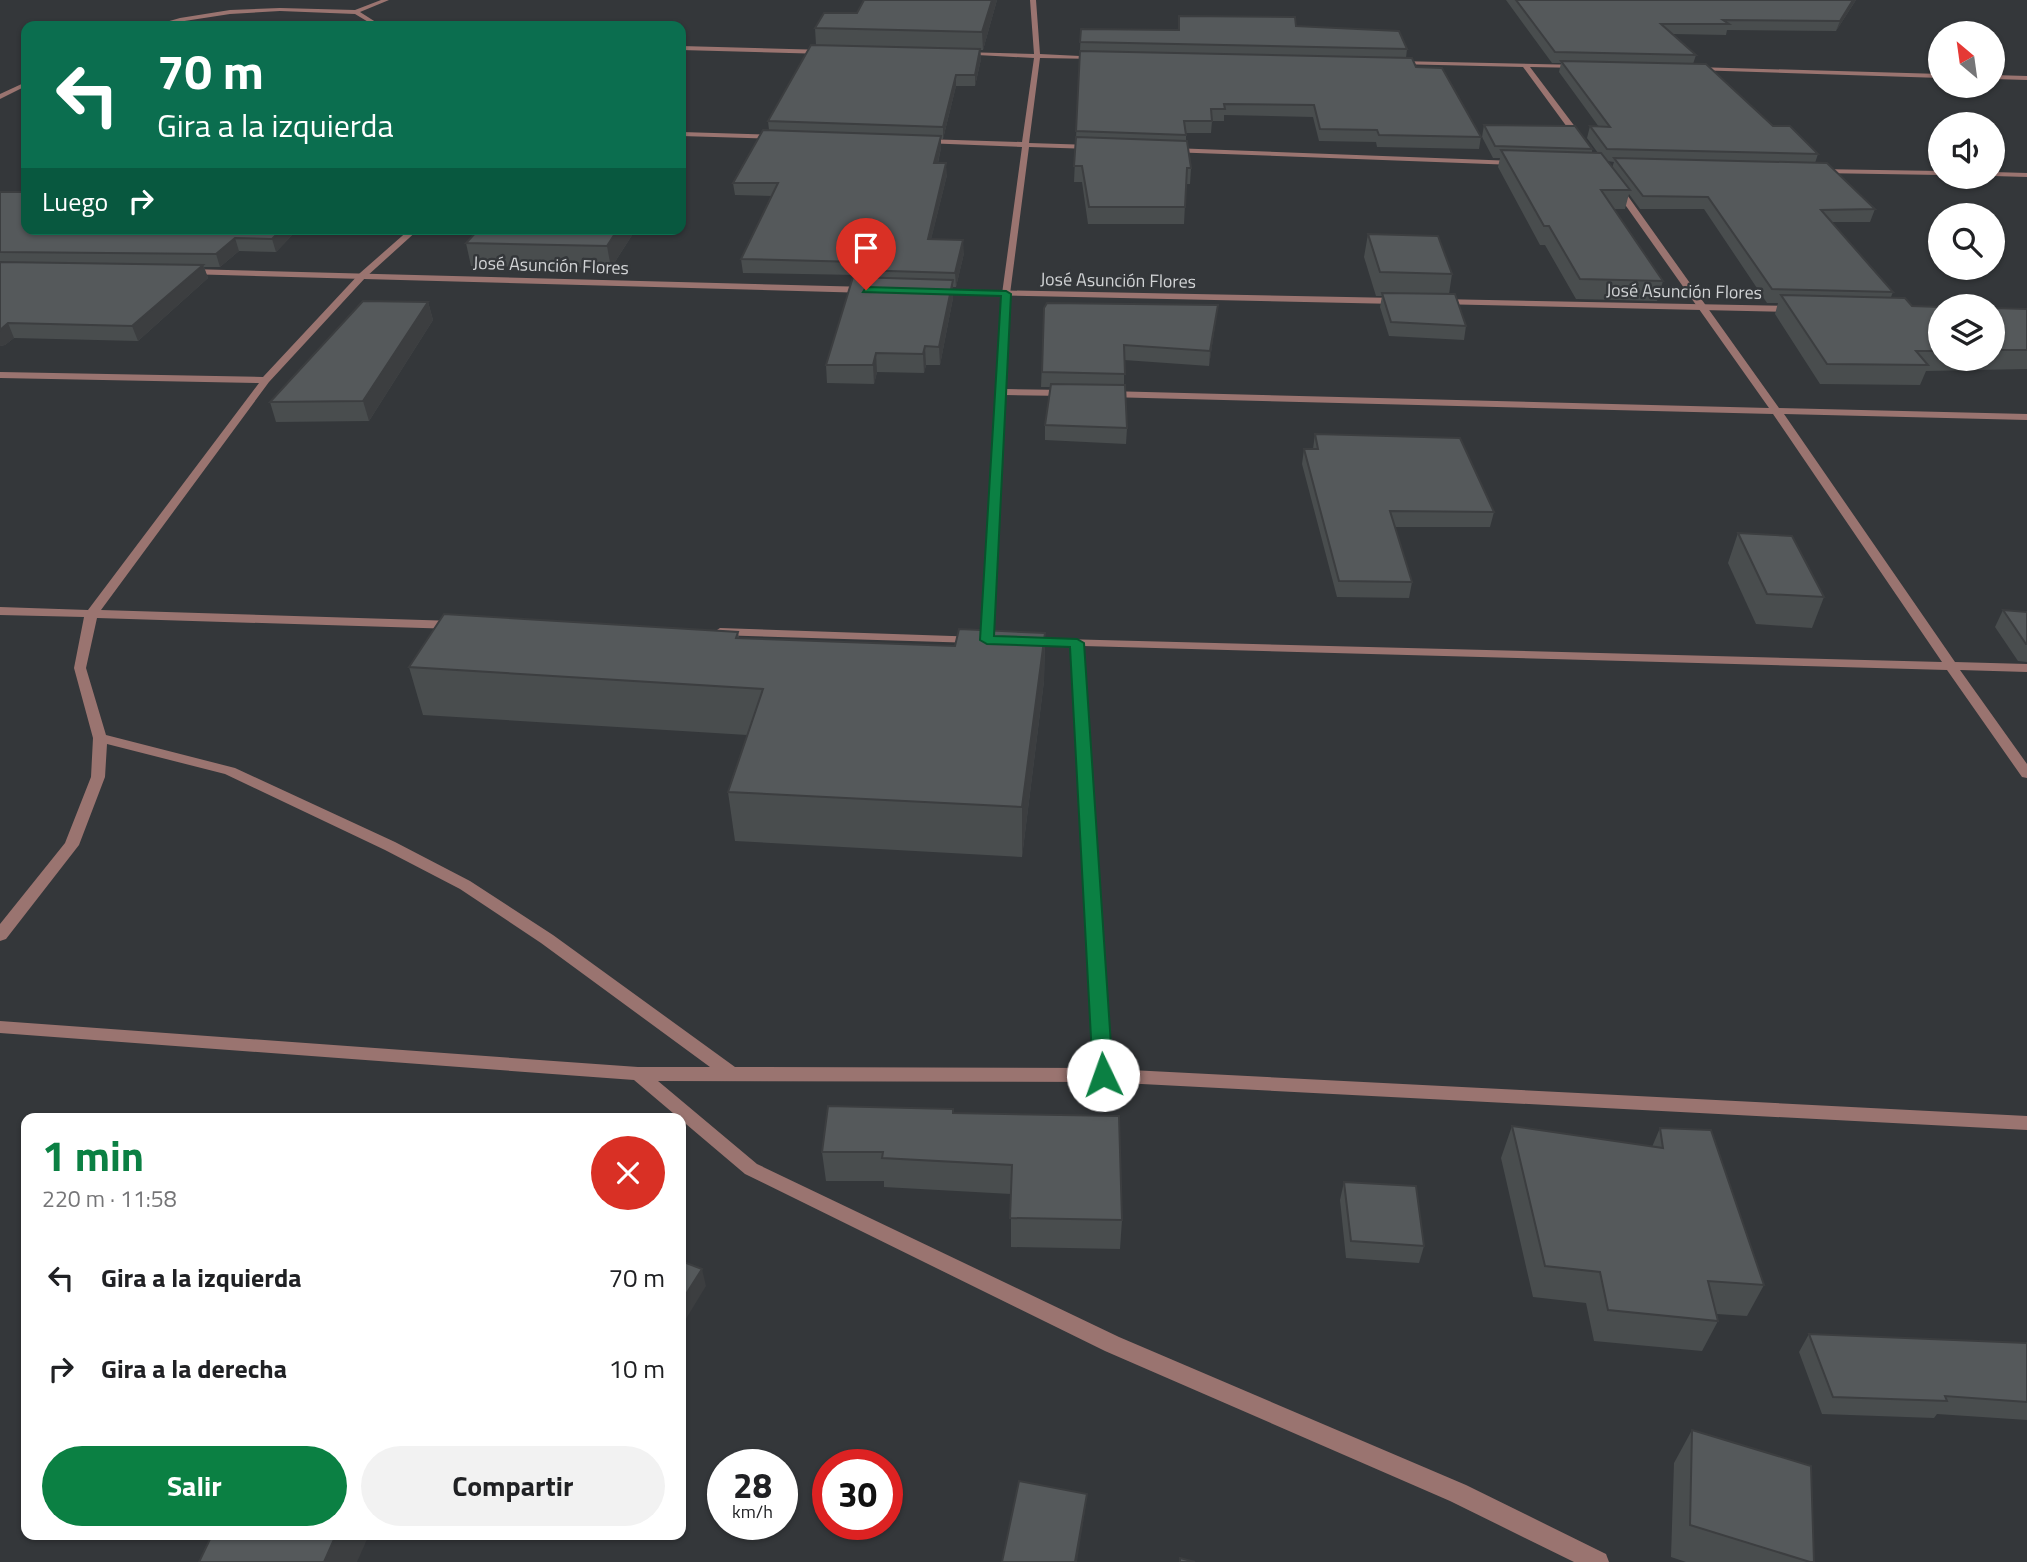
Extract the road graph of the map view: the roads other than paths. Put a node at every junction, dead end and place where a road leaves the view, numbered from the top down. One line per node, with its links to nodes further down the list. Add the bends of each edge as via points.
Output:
1 (386, 0): 3 (street)
2 (1033, 0): 9 (street)
3 (356, 12): 4 (street, via 225,11); 5 (street)
4 (178, 21)
5 (371, 21)
6 (686, 48): 7 (street)
7 (831, 52)
8 (955, 54): 9 (street)
9 (1037, 56): 10 (street); 23 (street)
10 (1107, 57)
11 (1385, 62): 12 (street)
12 (1525, 65): 13 (street); 24 (street)
13 (1594, 67)
14 (1691, 69): 15 (street)
15 (1928, 76)
16 (2006, 77): 17 (street)
17 (2027, 78)
18 (21, 86): 19 (street)
19 (0, 97)
20 (686, 135): 21 (street)
21 (791, 138)
22 (915, 141): 23 (street)
23 (1026, 144): 25 (street); 38 (street)
24 (1585, 146)
25 (1108, 148)
26 (1163, 150): 27 (street)
27 (1518, 163)
28 (1805, 170): 29 (street)
29 (1928, 173)
30 (2005, 174): 31 (street)
31 (2027, 175)
32 (1609, 177): 41 (street)
33 (408, 235): 35 (street)
34 (181, 272): 35 (street, José Asunción Flores)
35 (363, 275): 36 (street, José Asunción Flores); 44 (street)
36 (880, 290)
37 (922, 291): 38 (street, José Asunción Flores)
38 (1006, 294): 39 (street, José Asunción Flores); 45 (street)
39 (1405, 302)
40 (1432, 302): 41 (street, José Asunción Flores)
41 (1707, 308): 42 (street, José Asunción Flores); 48 (street)
42 (1803, 309)
43 (0, 375): 44 (street)
44 (266, 380): 51 (street)
45 (1000, 392): 46 (street); 54 (street)
46 (1083, 394)
47 (1097, 394): 48 (street)
48 (1773, 408): 49 (street); 56 (street)
49 (2027, 417)
50 (0, 611): 51 (street)
51 (91, 615): 52 (street); 58 (street, via 80,668)
52 (463, 625)
53 (711, 632): 54 (street)
54 (1000, 640): 55 (street)
55 (1077, 643): 56 (street); 64 (street)
56 (1948, 665): 57 (street); 59 (street)
57 (2027, 668)
58 (100, 738): 60 (street, via 98,777 72,845); 63 (street, via 230,771 465,885)
59 (2027, 774)
60 (0, 935)
61 (0, 1027): 62 (street)
62 (638, 1074): 63 (street); 65 (street)
63 (732, 1074): 64 (street)
64 (1103, 1075): 67 (street)
65 (684, 1113)
66 (686, 1114): 68 (street, via 751,1169 1112,1344 1458,1493)
67 (2027, 1123)
68 (1598, 1562)

